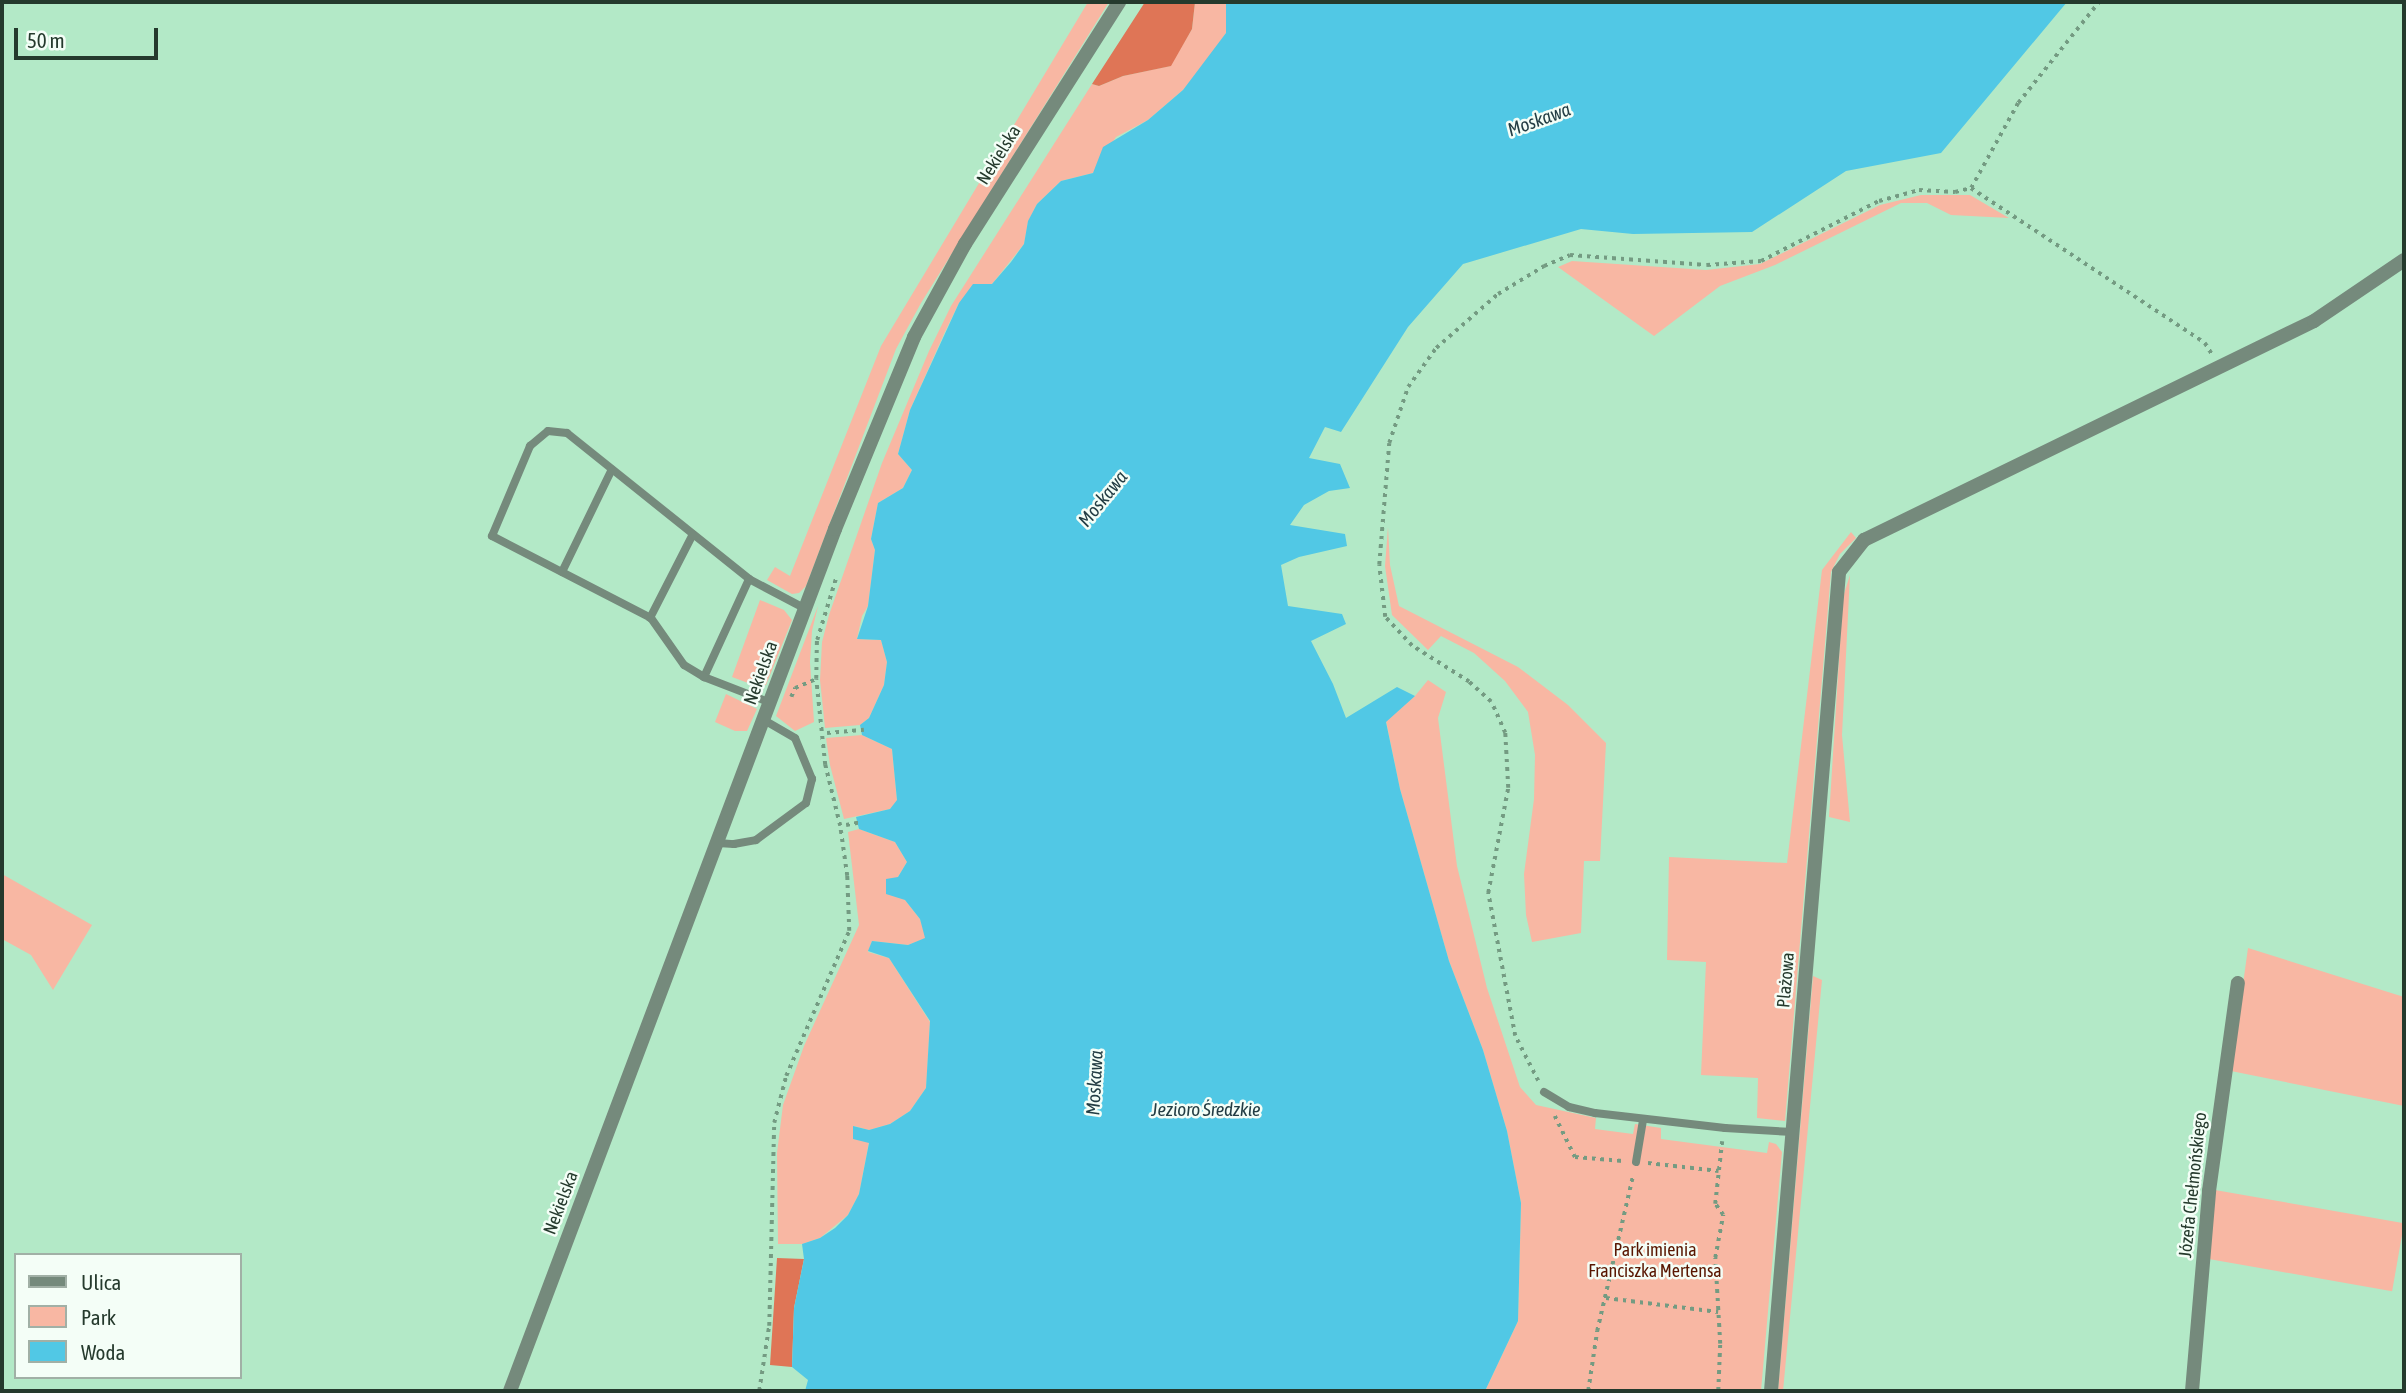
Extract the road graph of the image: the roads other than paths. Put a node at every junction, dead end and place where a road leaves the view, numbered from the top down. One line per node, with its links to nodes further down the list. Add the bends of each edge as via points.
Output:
1 (1119, 2): 7 (street, Nekielska, via 965,244 914,337)
2 (2404, 260): 16 (street, Plażowa, via 2315,321 1864,540 1839,572)
3 (612, 469): 4 (lane); 5 (lane); 5 (lane, via 567,433 548,431 530,446 492,536)
4 (692, 534): 6 (lane); 8 (lane)
5 (562, 572): 8 (lane)
6 (749, 579): 7 (lane); 9 (lane)
7 (806, 609): 10 (street, Nekielska)
8 (650, 618): 9 (lane, via 684,666)
9 (704, 677): 10 (lane)
10 (771, 703): 11 (street, Nekielska)
11 (764, 720): 12 (street, Nekielska); 12 (lane, via 794,738 812,779 806,803 757,840)
12 (718, 843): 18 (street, Nekielska)
13 (2238, 983): 20 (street, Józefa Chełmońskiego, via 2209,1191)
14 (1544, 1092): 15 (lane, via 1569,1107)
15 (1643, 1120): 16 (lane); 17 (lane)
16 (1793, 1132): 19 (street, Plażowa)
17 (1636, 1162)
18 (510, 1391)
19 (1771, 1391)
20 (2192, 1391)

